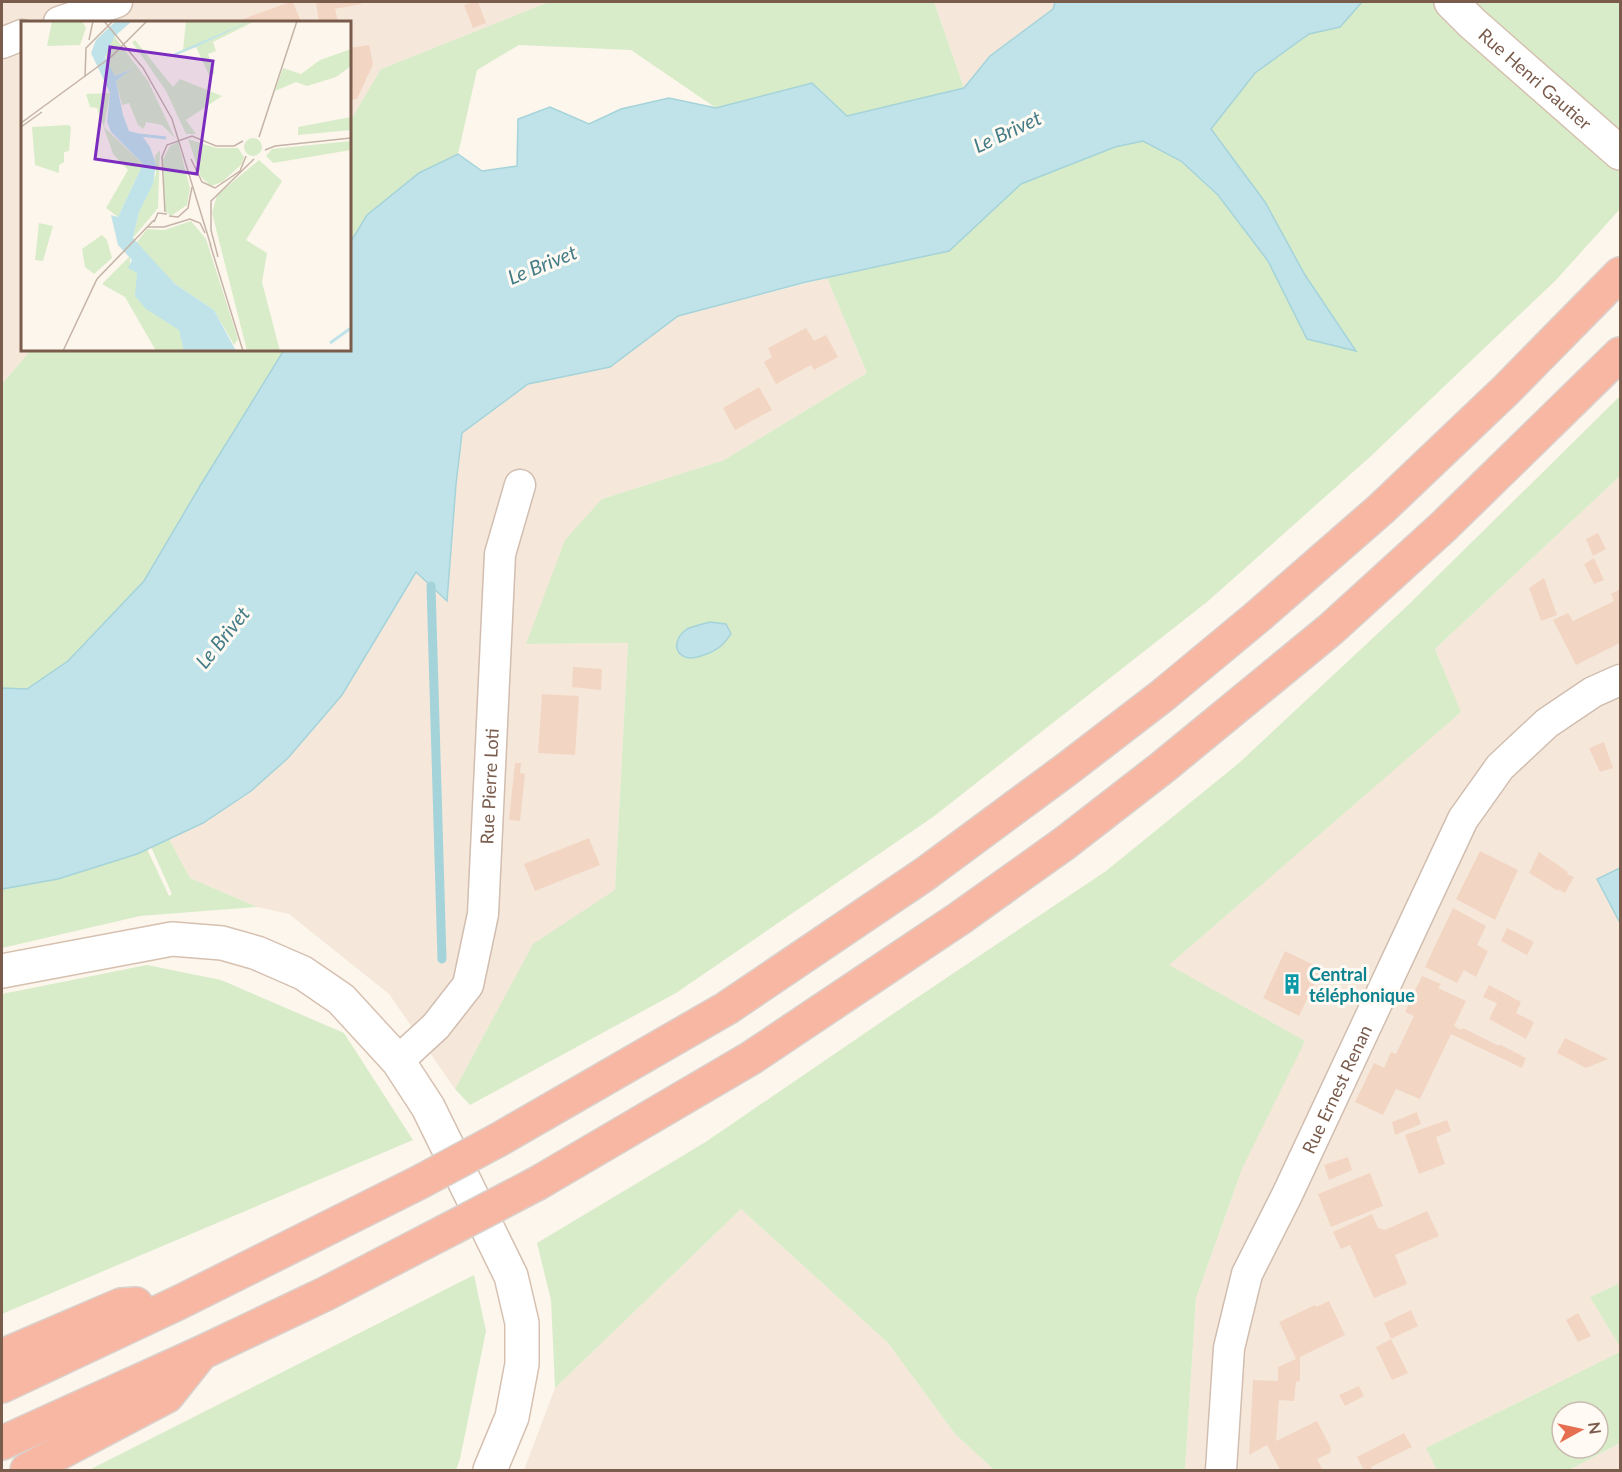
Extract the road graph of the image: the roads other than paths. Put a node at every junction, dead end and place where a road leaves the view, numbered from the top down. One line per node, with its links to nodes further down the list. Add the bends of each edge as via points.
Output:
1 (117, 2): 3 (street)
2 (1462, 12): 6 (main road, Rue Henri Gautier)
3 (62, 21)
4 (21, 35): 5 (street)
5 (2, 43)
6 (1620, 153)
7 (1617, 277): 13 (highway, bridge, via 1382,509 1256,618 1067,769 925,874 727,1008 498,1140)
8 (1620, 354): 14 (highway, bridge, via 1444,526 1331,629 1065,843 960,918 751,1058 538,1183 325,1294)
9 (520, 485): 12 (street, Rue Pierre Loti, via 500,554 483,914 468,985 436,1026)
10 (1620, 680): 20 (street, Rue Ernest Renan, via 1593,692 1547,723 1500,767 1463,819 1246,1274 1229,1348)
11 (2, 971): 12 (main road, via 172,939 222,943 303,973 341,999)
12 (398, 1061): 19 (main road, via 428,1107 511,1276 520,1313 522,1364 512,1417)
13 (180, 1302): 15 (highway, via 121,1305); 16 (highway)
14 (201, 1353): 17 (highway); 18 (highway, via 167,1396)
15 (2, 1356)
16 (2, 1386)
17 (2, 1443)
18 (27, 1470)
19 (490, 1470)
20 (1221, 1470)

